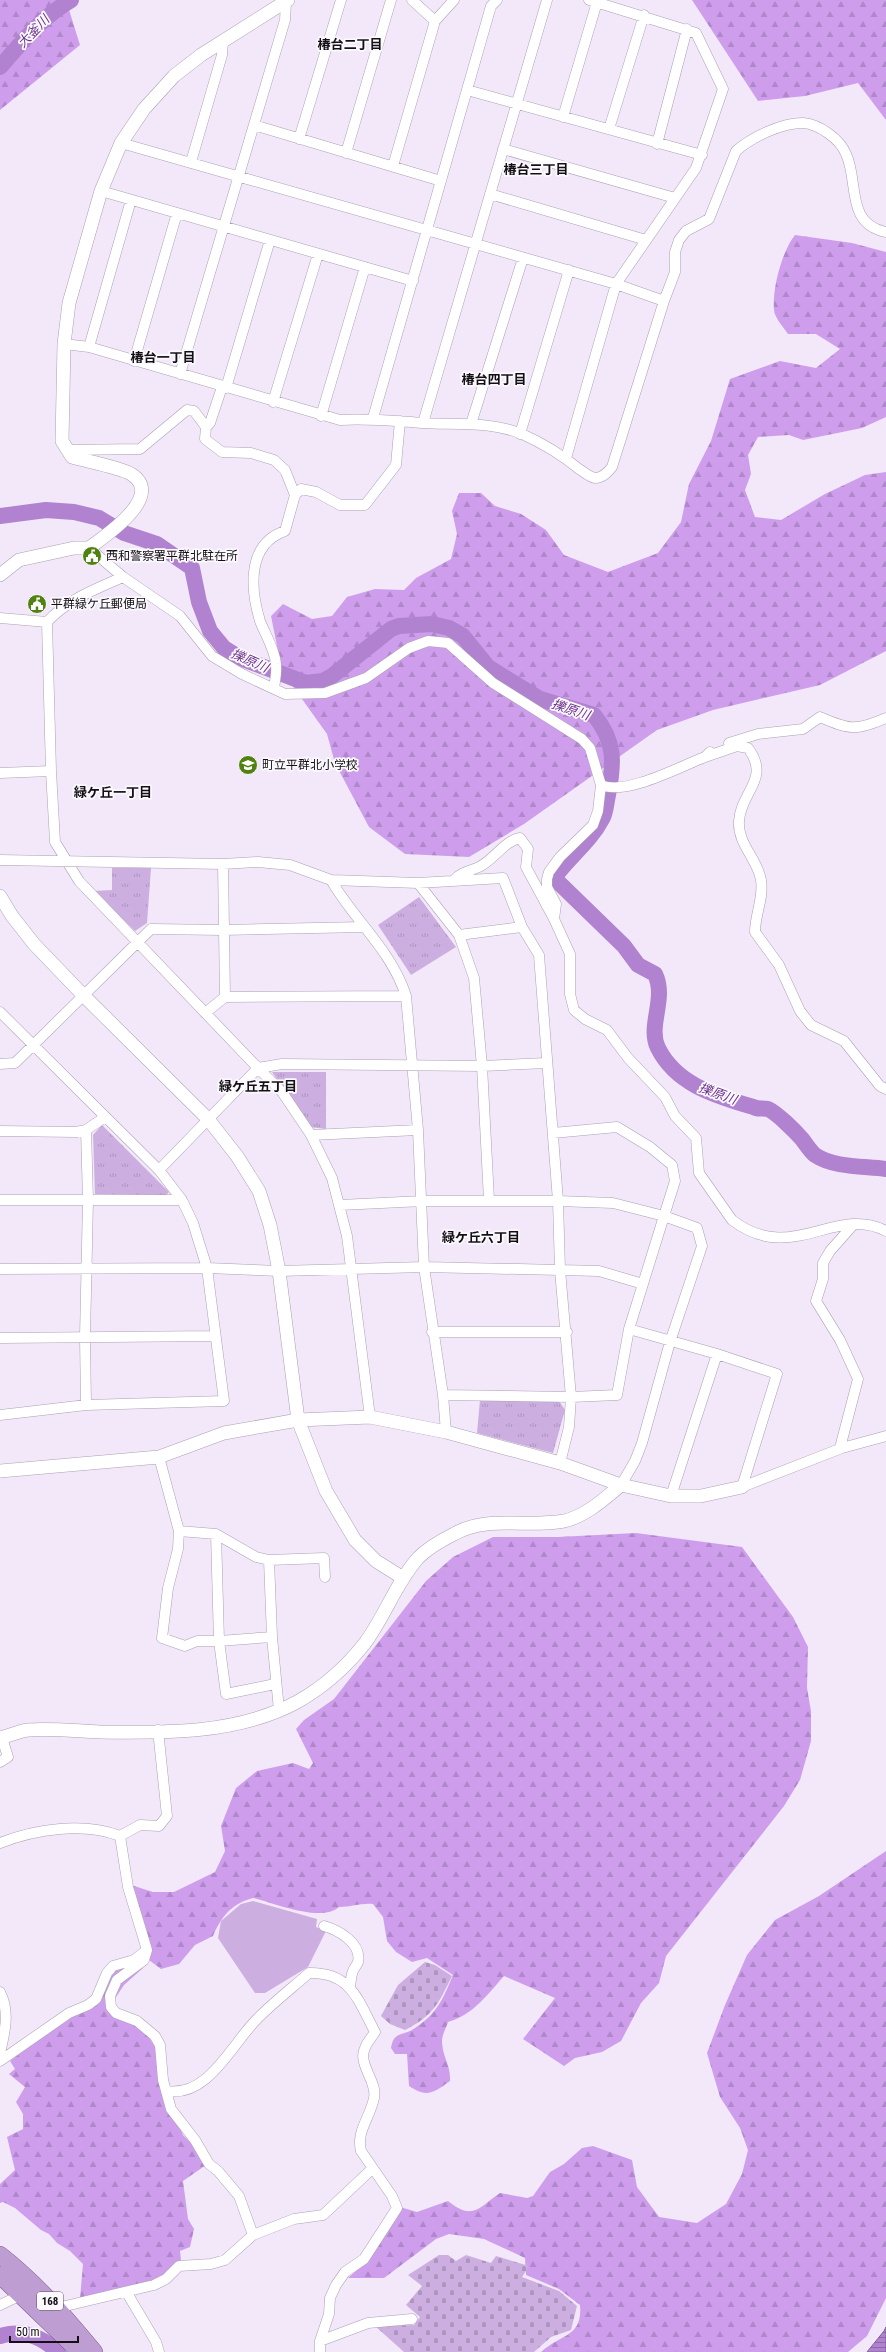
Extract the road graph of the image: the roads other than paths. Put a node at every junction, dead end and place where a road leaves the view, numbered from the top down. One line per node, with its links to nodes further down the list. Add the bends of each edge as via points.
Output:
1 (341, 0): 18 (street)
2 (391, 0): 22 (street)
3 (412, 0): 10 (street)
4 (454, 0): 10 (street)
5 (547, 0): 14 (street)
6 (287, 1): 12 (street); 16 (street)
7 (593, 1): 9 (street); 15 (street)
8 (491, 2): 13 (street)
9 (644, 15): 11 (street); 17 (street)
10 (435, 21): 25 (street)
11 (687, 29): 20 (street); 23 (street, via 696,33 723,89)
12 (223, 41): 19 (street, via 174,76 144,109); 24 (street, via 222,55)
13 (467, 90): 14 (street); 27 (street)
14 (517, 102): 15 (street); 21 (street)
15 (562, 117): 17 (street)
16 (254, 125): 18 (street); 26 (street)
17 (609, 129): 20 (street)
18 (299, 139): 22 (street)
19 (121, 142): 24 (street); 28 (street)
20 (657, 144): 23 (street)
21 (503, 149): 29 (street); 30 (street)
22 (346, 153): 25 (street)
23 (702, 155): 30 (street)
24 (191, 162): 26 (street)
25 (393, 166): 27 (street)
26 (240, 175): 33 (street); 34 (street)
27 (441, 181): 34 (street)
28 (101, 191): 31 (street); 46 (street, via 68,303)
29 (490, 194): 37 (street); 38 (street)
30 (675, 198): 37 (street)
31 (131, 200): 32 (street); 47 (street)
32 (177, 213): 33 (street); 48 (street)
33 (225, 225): 36 (street); 49 (street)
34 (427, 231): 38 (street); 43 (street)
35 (886, 232): 45 (street, via 867,223 856,207 846,154 833,138 823,130 804,123 780,127 736,151 728,164 709,219 686,231 679,240 672,284)
36 (270, 240): 39 (street); 50 (street)
37 (646, 240): 44 (street)
38 (475, 245): 40 (street); 55 (street)
39 (318, 254): 41 (street); 51 (street)
40 (523, 258): 42 (street); 56 (street)
41 (365, 267): 43 (street); 52 (street)
42 (568, 270): 44 (street); 58 (street)
43 (413, 281): 53 (street)
44 (616, 284): 45 (street); 60 (street)
45 (664, 301): 60 (street, via 612,467 606,475 595,478 588,476)
46 (64, 344): 47 (street); 59 (street, via 62,441)
47 (89, 347): 48 (street)
48 (134, 361): 49 (street)
49 (180, 374): 50 (street)
50 (224, 388): 51 (street); 57 (street, via 210,424)
51 (273, 402): 52 (street)
52 (321, 416): 53 (street, via 340,420)
53 (373, 418): 54 (street)
54 (400, 421): 55 (street); 61 (street, via 396,465 365,505 340,505 316,492 301,490)
55 (423, 423): 56 (street)
56 (471, 424): 58 (street, via 487,424)
57 (206, 428): 59 (street, via 194,411 187,410 140,449); 61 (street, via 205,440 222,452 251,453 274,460 285,470)
58 (520, 434): 60 (street)
59 (67, 450): 62 (street, via 72,457 132,474 140,484 142,493 137,508)
60 (566, 458)
61 (294, 494): 67 (street, via 285,531 273,535 256,555 253,580 260,619 276,666)
62 (88, 548): 63 (street, via 74,548 19,560); 64 (street)
63 (0, 575)
64 (123, 577): 66 (street, via 73,600); 67 (street, via 180,616 212,656 242,674)
65 (0, 618): 66 (street)
66 (46, 622): 70 (street)
67 (274, 684): 72 (street, via 285,694 325,693 366,678 409,648 428,642 448,643 493,683 582,739 590,748)
68 (886, 718): 69 (street, via 860,728 844,728 820,717 803,729 758,734 716,747)
69 (705, 756): 72 (street, via 636,784); 97 (street, via 737,746 748,748 756,758 758,771 755,782 740,809 738,823 745,846 759,869 761,882 755,932 779,965 800,1011 811,1025 844,1041 880,1086)
70 (51, 771): 71 (street); 74 (street, via 55,842)
71 (0, 773)
72 (607, 786): 80 (street, via 593,825 560,857 549,872 548,887 556,904)
73 (0, 860): 74 (street)
74 (69, 861): 75 (street); 85 (street, via 79,880)
75 (223, 864): 76 (street, via 258,862 290,865); 83 (street)
76 (331, 880): 78 (street); 81 (street, via 342,900)
77 (454, 880): 78 (street); 80 (street, via 459,874 487,862 513,840 520,838 528,849 526,866); 82 (street, via 503,878)
78 (418, 883): 84 (street)
79 (0, 896): 86 (street, via 34,944)
80 (554, 919): 114 (street, via 570,954 570,994 574,1010 607,1030 628,1058 665,1097 675,1116 696,1138 699,1173 732,1220 757,1234 783,1239)
81 (364, 927): 83 (street); 87 (street, via 388,956 400,977)
82 (522, 927): 84 (street); 92 (street, via 539,955)
83 (223, 930): 85 (street, via 151,929); 88 (street)
84 (459, 935): 95 (street, via 474,978)
85 (138, 943): 86 (street); 90 (street)
86 (84, 996): 91 (street); 99 (street)
87 (406, 996): 88 (street); 94 (street)
88 (225, 998): 90 (street)
89 (0, 1012): 91 (street)
90 (206, 1013): 96 (street)
91 (32, 1046): 93 (street, via 15,1064); 98 (street)
92 (546, 1063): 95 (street); 103 (street)
93 (0, 1064)
94 (412, 1065): 95 (street); 96 (street, via 282,1064); 101 (street)
95 (482, 1066): 109 (street)
96 (258, 1068): 99 (street); 104 (street, via 282,1092)
97 (886, 1089)
98 (105, 1117): 100 (street); 105 (street)
99 (208, 1119): 105 (street); 122 (street, via 237,1156 260,1192 270,1225)
100 (86, 1130): 102 (street); 107 (street)
101 (418, 1130): 104 (street); 110 (street)
102 (0, 1131)
103 (553, 1133): 111 (street); 113 (street, via 617,1127 650,1147 672,1165 675,1181)
104 (311, 1135): 112 (street, via 332,1178)
105 (159, 1170): 108 (street)
106 (0, 1200): 107 (street)
107 (88, 1200): 108 (street); 117 (street)
108 (182, 1200): 118 (street, via 193,1223)
109 (488, 1200): 110 (street); 111 (street)
110 (423, 1201): 112 (street); 116 (street)
111 (558, 1201): 113 (street, via 613,1203); 121 (street)
112 (340, 1205): 120 (street)
113 (664, 1216): 123 (street); 130 (street, via 697,1228 702,1246)
114 (853, 1225): 115 (street, via 862,1224); 140 (street, via 823,1263 823,1279 816,1301 840,1340 858,1379)
115 (886, 1231)
116 (424, 1267): 120 (street); 121 (street); 125 (street)
117 (87, 1268): 118 (street); 119 (street); 128 (street)
118 (206, 1268): 122 (street); 127 (street)
119 (0, 1269)
120 (351, 1269): 122 (street); 136 (street)
121 (560, 1270): 123 (street, via 599,1271); 126 (street)
122 (279, 1271): 137 (street)
123 (642, 1284): 124 (street)
124 (628, 1329): 130 (street); 133 (street, via 617,1395)
125 (432, 1332): 126 (street); 132 (street)
126 (567, 1332): 133 (street)
127 (215, 1336): 128 (street); 134 (street, via 224,1401)
128 (85, 1337): 129 (street); 134 (street)
129 (0, 1338)
130 (670, 1342): 131 (street); 144 (street, via 642,1443)
131 (717, 1354): 145 (street, via 777,1374); 146 (street)
132 (443, 1395): 133 (street); 138 (street)
133 (572, 1397): 142 (street, via 569,1427)
134 (86, 1405): 135 (street)
135 (0, 1415)
136 (370, 1417): 137 (street); 138 (street)
137 (298, 1420): 141 (street, via 224,1433); 151 (street, via 326,1490 355,1540 376,1561)
138 (446, 1432): 142 (street)
139 (886, 1436): 140 (street)
140 (842, 1448): 145 (street)
141 (159, 1457): 143 (street); 147 (street)
142 (560, 1463): 144 (street)
143 (0, 1471)
144 (621, 1485): 146 (street); 151 (street, via 591,1509 564,1520 485,1523 467,1528 419,1557)
145 (742, 1487): 146 (street, via 701,1496)
146 (671, 1496)
147 (179, 1531): 148 (street); 153 (street, via 162,1638 185,1646 197,1641)
148 (216, 1534): 149 (street, via 256,1556); 153 (street)
149 (269, 1560): 150 (street, via 324,1558); 152 (street)
150 (325, 1576)
151 (404, 1578): 155 (street, via 386,1611 350,1660 314,1690)
152 (272, 1637): 153 (street); 154 (street)
153 (220, 1641): 154 (street, via 226,1694)
154 (275, 1684): 155 (street)
155 (279, 1710): 156 (street, via 242,1723 208,1728)
156 (158, 1730): 157 (street, via 26,1730); 159 (street, via 167,1816 158,1826 140,1825)
157 (1, 1738): 158 (street, via 8,1757)
158 (0, 1762)
159 (120, 1836): 160 (street, via 103,1830 32,1832); 162 (street, via 128,1887)
160 (0, 1843)
161 (324, 1926): 163 (street, via 338,1930 351,1941 358,1952 358,1963 352,1972)
162 (147, 1950): 166 (street, via 134,1960 113,1966 107,1973 96,1999 68,2013); 167 (street, via 144,1960 117,1980 110,1996 111,2007 116,2013 137,2021 155,2036 160,2045)
163 (350, 1986): 167 (street, via 336,1976 309,1973 257,2019 206,2078 180,2092); 168 (street, via 375,2032 364,2048 364,2059 375,2092 359,2143)
164 (0, 1992): 165 (street, via 6,2005 5,2031)
165 (0, 2053)
166 (0, 2061)
167 (166, 2091): 169 (street, via 170,2109 195,2140 209,2164 240,2196)
168 (372, 2169): 169 (street, via 323,2214 294,2219); 177 (street, via 392,2196 397,2208 364,2259 345,2272 336,2285 330,2298 329,2314)
169 (253, 2236): 172 (street, via 225,2260 211,2264 179,2266 166,2279)
170 (0, 2255): 175 (highway, 168)
171 (0, 2275): 173 (highway, 168)
172 (127, 2293): 175 (street); 180 (street, via 156,2342)
173 (21, 2295): 174 (street); 178 (highway, 168)
174 (0, 2305)
175 (57, 2308): 179 (highway, 168)
176 (412, 2319): 177 (street, via 368,2323)
177 (320, 2342): 181 (street)
178 (80, 2352)
179 (94, 2352)
180 (159, 2352)
181 (320, 2352)

